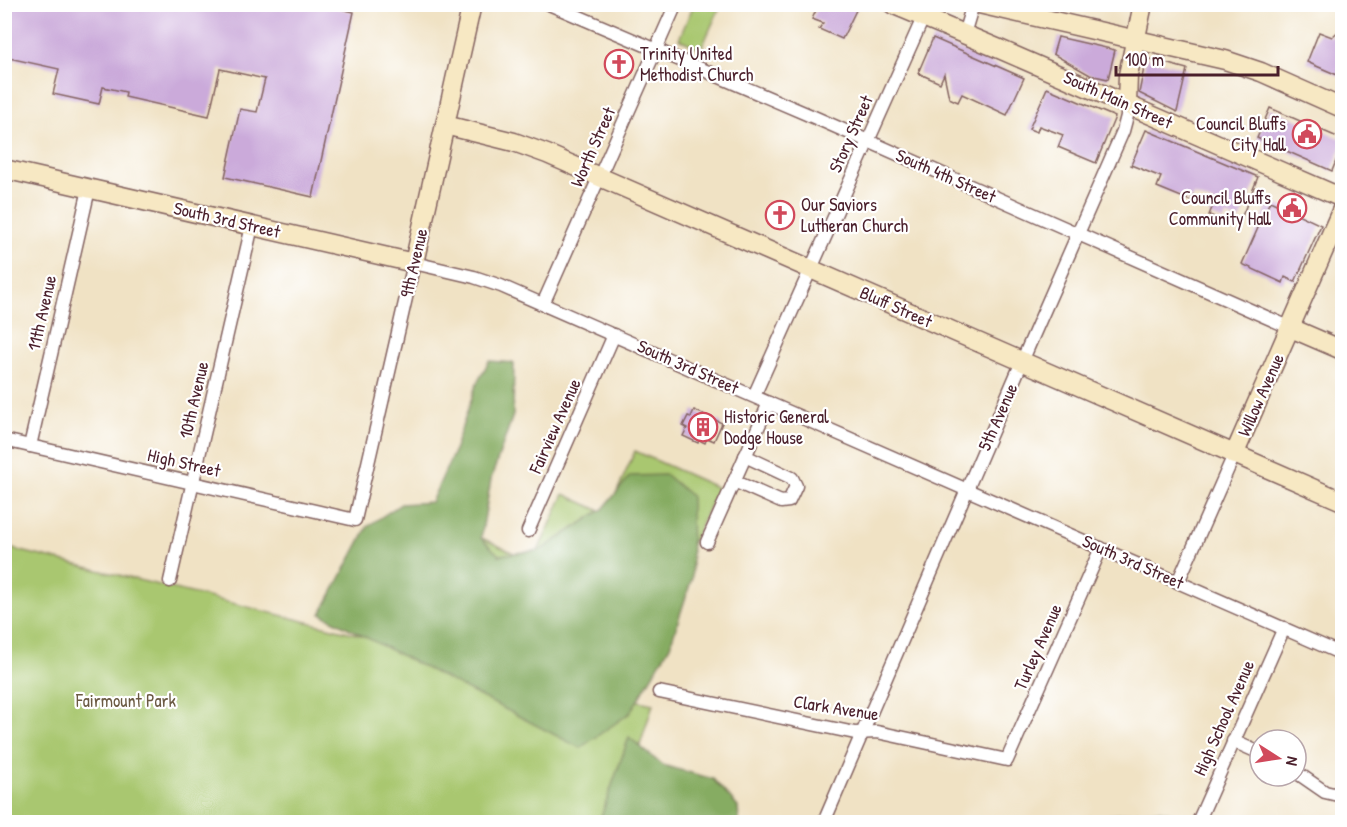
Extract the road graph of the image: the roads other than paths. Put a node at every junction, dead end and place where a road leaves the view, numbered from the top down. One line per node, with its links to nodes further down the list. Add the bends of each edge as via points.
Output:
1 (472, 4): 14 (main road, 9th Avenue)
2 (549, 4): 11 (street, South 4th Street)
3 (676, 4): 11 (street, Worth Street)
4 (892, 4): 8 (main road, South Main Street)
5 (973, 4): 9 (street)
6 (979, 4): 10 (main road)
7 (1143, 4): 10 (main road, 5th Avenue)
8 (922, 18): 9 (main road, South Main Street); 15 (street, Story Street)
9 (964, 34): 12 (main road, South Main Street)
10 (1135, 40): 12 (main road, 5th Avenue); 13 (main road, via 1244,66)
11 (656, 49): 15 (street, South 4th Street); 17 (street, Worth Street)
12 (1127, 104): 19 (main road, South Main Street); 22 (street, 5th Avenue, via 1123,131)
13 (1342, 108)
14 (445, 125): 17 (main road, Bluff Street, via 521,144); 23 (main road, 9th Avenue)
15 (868, 141): 22 (street, South 4th Street); 24 (street, Story Street)
16 (4, 169): 18 (main road, South 3rd Street)
17 (599, 177): 24 (main road, Bluff Street); 25 (street, Worth Street)
18 (89, 189): 21 (main road, South 3rd Street); 33 (street, 11th Avenue)
19 (1342, 198)
20 (1342, 209): 26 (main road, Willow Avenue)
21 (252, 226): 23 (main road, South 3rd Street); 37 (street, 10th Avenue)
22 (1078, 235): 26 (street, South 4th Street); 29 (street, 5th Avenue)
23 (414, 263): 25 (street, South 3rd Street, via 474,277); 40 (street, 9th Avenue)
24 (811, 269): 29 (main road, Bluff Street); 30 (street, Story Street)
25 (543, 304): 27 (street, South 3rd Street)
26 (1290, 328): 28 (main road, South 4th Street); 34 (main road, Willow Avenue)
27 (614, 335): 30 (street, South 3rd Street); 41 (street, Fairview Avenue)
28 (1342, 350)
29 (1022, 362): 34 (main road, Bluff Street); 38 (street, 5th Avenue)
30 (754, 396): 31 (street, South 3rd Street)
31 (769, 403): 35 (street); 38 (street, South 3rd Street)
32 (4, 440): 33 (street, High Street)
33 (30, 446): 37 (street, High Street)
34 (1234, 455): 39 (main road, Bluff Street); 45 (street, Willow Avenue)
35 (745, 456): 36 (street); 36 (street, via 792,478 796,486 789,501 781,502)
36 (734, 481): 42 (street)
37 (193, 483): 40 (street, High Street); 44 (street, 10th Avenue)
38 (967, 489): 43 (street, South 3rd Street); 49 (street, 5th Avenue)
39 (1342, 501)
40 (355, 520)
41 (528, 531)
42 (707, 542)
43 (1101, 548): 45 (street, South 3rd Street); 52 (street, Turley Avenue)
44 (170, 581)
45 (1178, 582): 46 (street, South 3rd Street)
46 (1284, 628): 47 (street, South 3rd Street); 50 (street, High School Avenue)
47 (1342, 654)
48 (659, 692): 49 (street, Clark Avenue)
49 (863, 732): 52 (street, Clark Avenue); 55 (street, 5th Avenue)
50 (1233, 741): 51 (street); 56 (street, High School Avenue)
51 (1248, 748)
52 (1007, 760)
53 (1308, 780): 54 (street, via 1325,792)
54 (1342, 796)
55 (824, 822)
56 (1198, 822)

